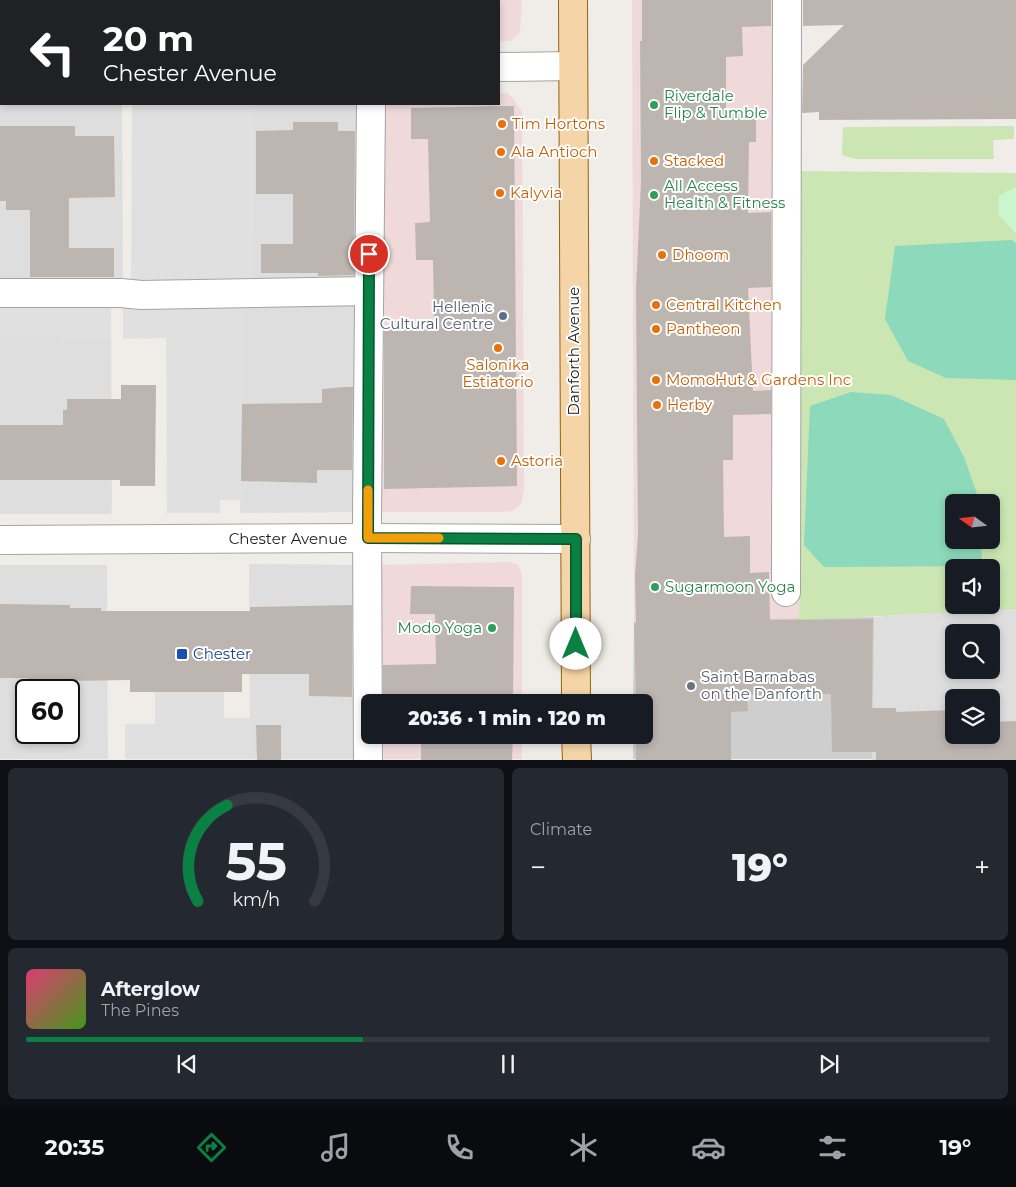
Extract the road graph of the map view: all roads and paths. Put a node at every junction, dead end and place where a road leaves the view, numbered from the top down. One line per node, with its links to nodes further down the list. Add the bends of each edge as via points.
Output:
1 (573, 0): 3 (main road, Danforth Avenue)
2 (787, 0): 11 (street)
3 (572, 66): 4 (street); 9 (main road, Danforth Avenue)
4 (500, 67)
5 (371, 105): 6 (street)
6 (369, 291): 7 (street, via 141,296 121,293); 8 (street)
7 (0, 293)
8 (368, 538): 9 (street, Chester Avenue); 10 (street, Chester Avenue); 14 (street)
9 (576, 539): 12 (main road, Danforth Avenue)
10 (0, 540)
11 (786, 592)
12 (576, 694)
13 (576, 744): 15 (main road)
14 (368, 760)
15 (576, 760)

